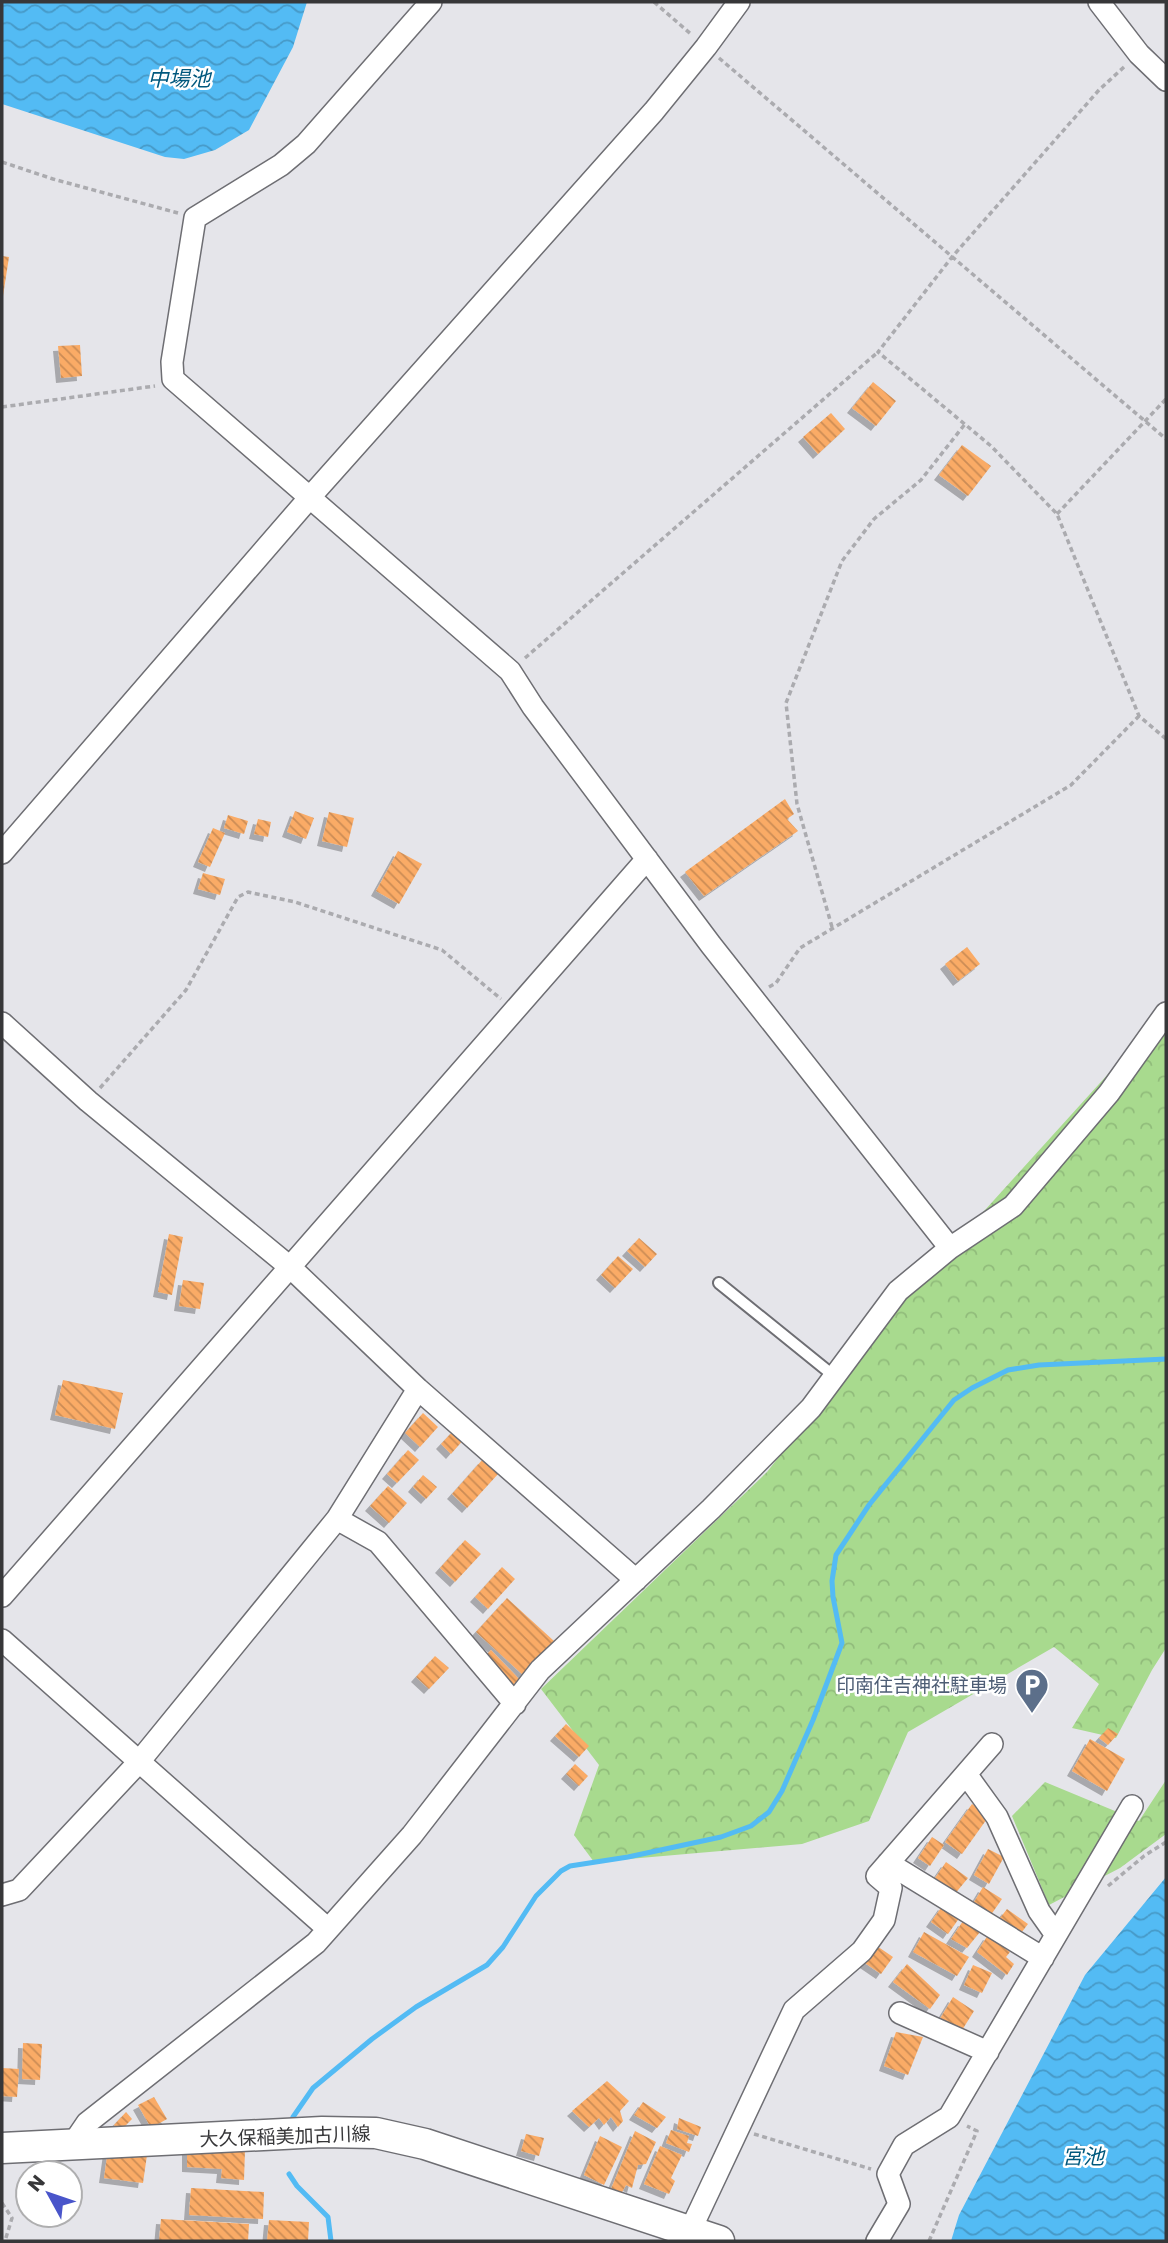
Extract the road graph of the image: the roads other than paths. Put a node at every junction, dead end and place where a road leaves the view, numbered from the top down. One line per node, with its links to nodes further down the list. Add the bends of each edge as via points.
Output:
1 (431, 2): 5 (street, via 306,144 281,165 195,218 173,379)
2 (739, 2): 5 (street, via 654,111)
3 (1099, 2): 4 (street, via 1139,54)
4 (1166, 80)
5 (310, 496): 6 (street); 7 (street, via 510,671)
6 (2, 853)
7 (647, 859): 10 (street); 11 (street)
8 (1166, 1013): 10 (street, via 1109,1093 1013,1206)
9 (2, 1023): 11 (street, via 88,1101)
10 (950, 1248): 13 (street, via 898,1291)
11 (290, 1267): 14 (street); 17 (street)
12 (719, 1283): 13 (lane)
13 (834, 1376): 16 (street, via 811,1408)
14 (418, 1390): 15 (street); 16 (street)
15 (337, 1518): 19 (street, via 378,1542); 21 (street)
16 (636, 1580): 19 (street, via 540,1670)
17 (2, 1596)
18 (2, 1640): 21 (street)
19 (515, 1704): 26 (street, via 412,1835)
20 (992, 1744): 22 (street)
21 (138, 1763): 25 (street, via 19,1890); 26 (street)
22 (966, 1774): 24 (street); 27 (street, via 997,1817 1039,1911)
23 (1132, 1806): 27 (street)
24 (888, 1863): 28 (street); 33 (street, via 877,1875 891,1888 884,1920 862,1951 794,2010)
25 (2, 1895)
26 (328, 1929): 31 (street, via 87,2123)
27 (1056, 1935): 28 (street)
28 (1043, 1958): 30 (street)
29 (900, 2013): 30 (street)
30 (988, 2052): 35 (street, via 949,2117 904,2146 888,2174 899,2204)
31 (72, 2145): 32 (main road, 大久保稲美加古川線); 33 (main road, 大久保稲美加古川線, via 376,2133 425,2144)
32 (2, 2148)
33 (690, 2231): 34 (main road, 大久保稲美加古川線)
34 (719, 2241)
35 (877, 2241)

